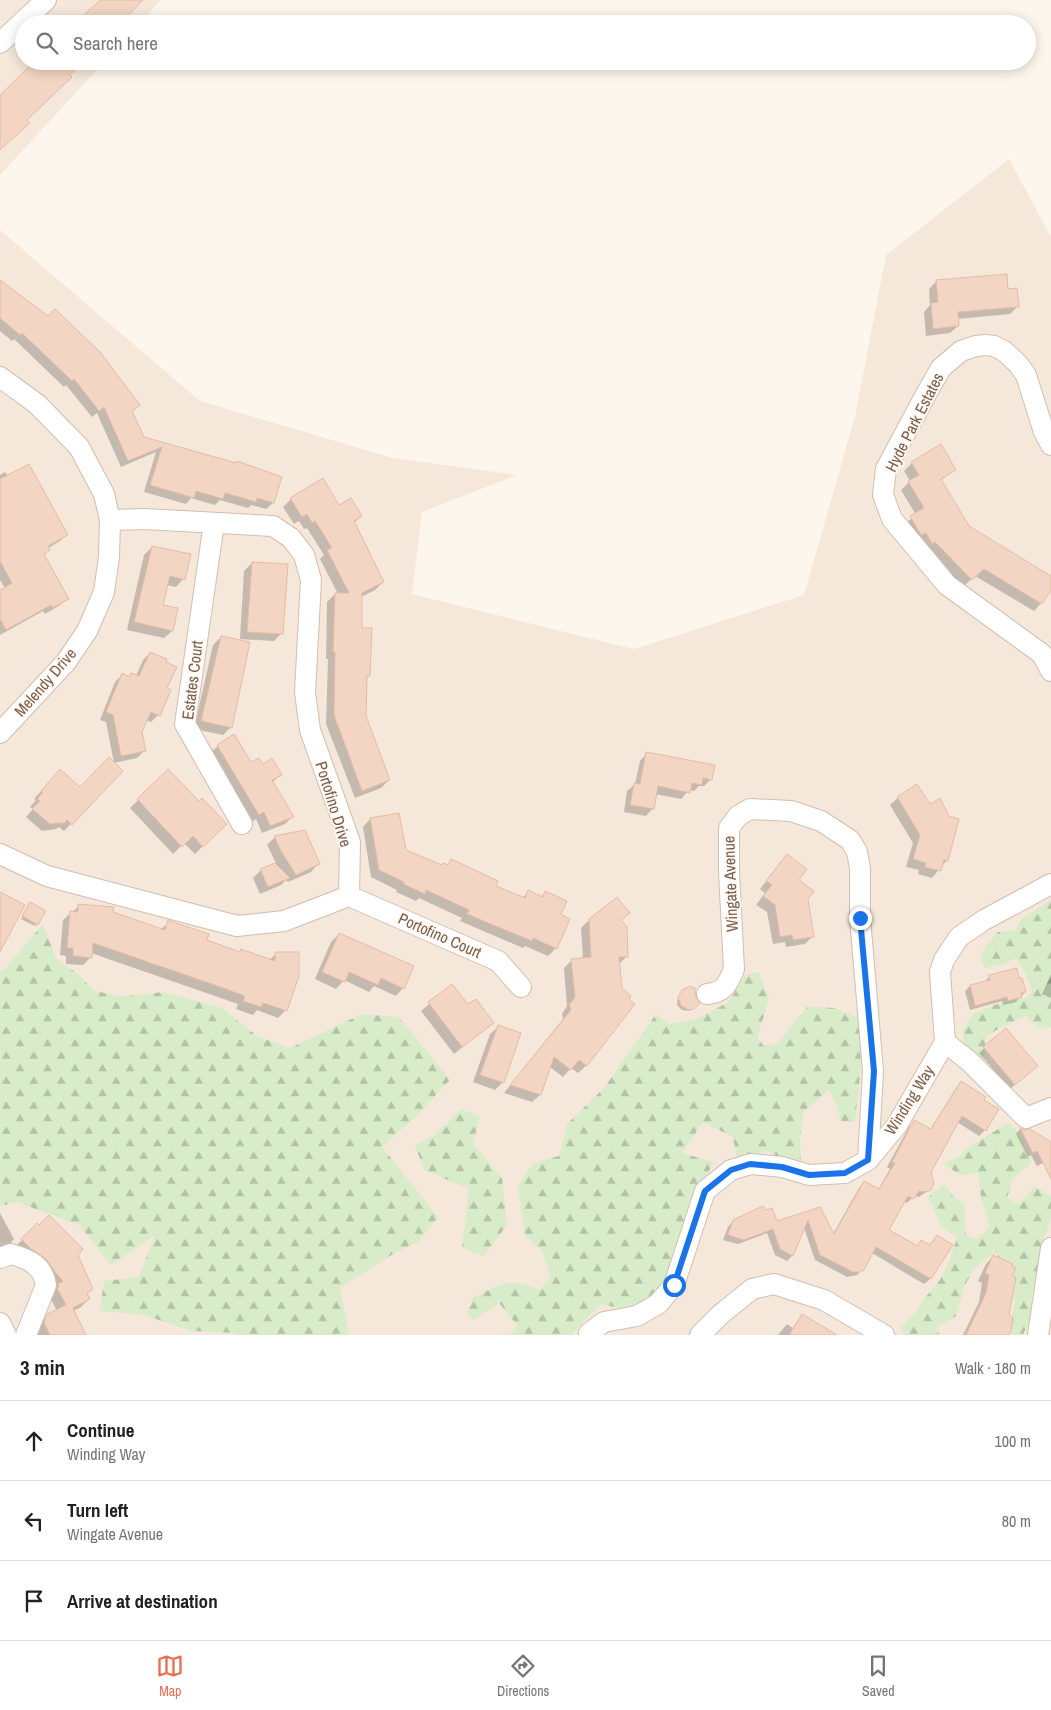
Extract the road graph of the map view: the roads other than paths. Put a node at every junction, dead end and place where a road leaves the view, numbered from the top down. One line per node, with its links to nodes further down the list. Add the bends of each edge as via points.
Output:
1 (46, 0): 2 (street)
2 (30, 15)
3 (15, 29): 4 (street)
4 (0, 43)
5 (0, 376): 7 (street, Melendy Drive, via 37,404 79,447 104,494)
6 (1051, 445): 9 (street, Hyde Park Estates, via 1026,375 1018,364 1004,350 986,344 976,346 961,351 941,368 886,469 883,495 892,519 947,585 1042,654)
7 (110, 520): 8 (street, Portofino Drive); 10 (street, Melendy Drive, via 104,592 87,631 66,662)
8 (214, 523): 11 (street, Estates Court, via 184,724); 14 (street, Portofino Drive, via 273,526 291,538 304,555 311,580 306,702 310,730 350,842)
9 (1051, 672)
10 (0, 733)
11 (242, 824)
12 (0, 854): 14 (street, via 47,876 237,926 284,921)
13 (1051, 884): 17 (street, via 984,920 959,938 944,960 940,972)
14 (349, 896): 15 (street, Portofino Court, via 498,961)
15 (522, 987)
16 (706, 994): 19 (street, Wingate Avenue, via 724,989 734,969 729,828 738,816 750,809 791,812 821,821 850,840 857,852 860,868 860,918 874,1071)
17 (945, 1042): 18 (street, via 970,1062 1026,1118); 19 (street, Winding Way, via 896,1125)
18 (1051, 1108)
19 (868, 1160): 25 (street, Winding Way, via 845,1173 809,1175 782,1167 750,1164 731,1170 705,1191 674,1285 658,1304 637,1316 604,1322)
20 (1051, 1248): 28 (street)
21 (0, 1258): 24 (street, via 11,1254 26,1259 38,1266 45,1276 46,1284)
22 (0, 1323): 23 (street)
23 (6, 1335)
24 (26, 1335)
25 (589, 1335)
26 (700, 1335): 27 (street, via 752,1289 774,1284 824,1300)
27 (884, 1335)
28 (1038, 1335)

